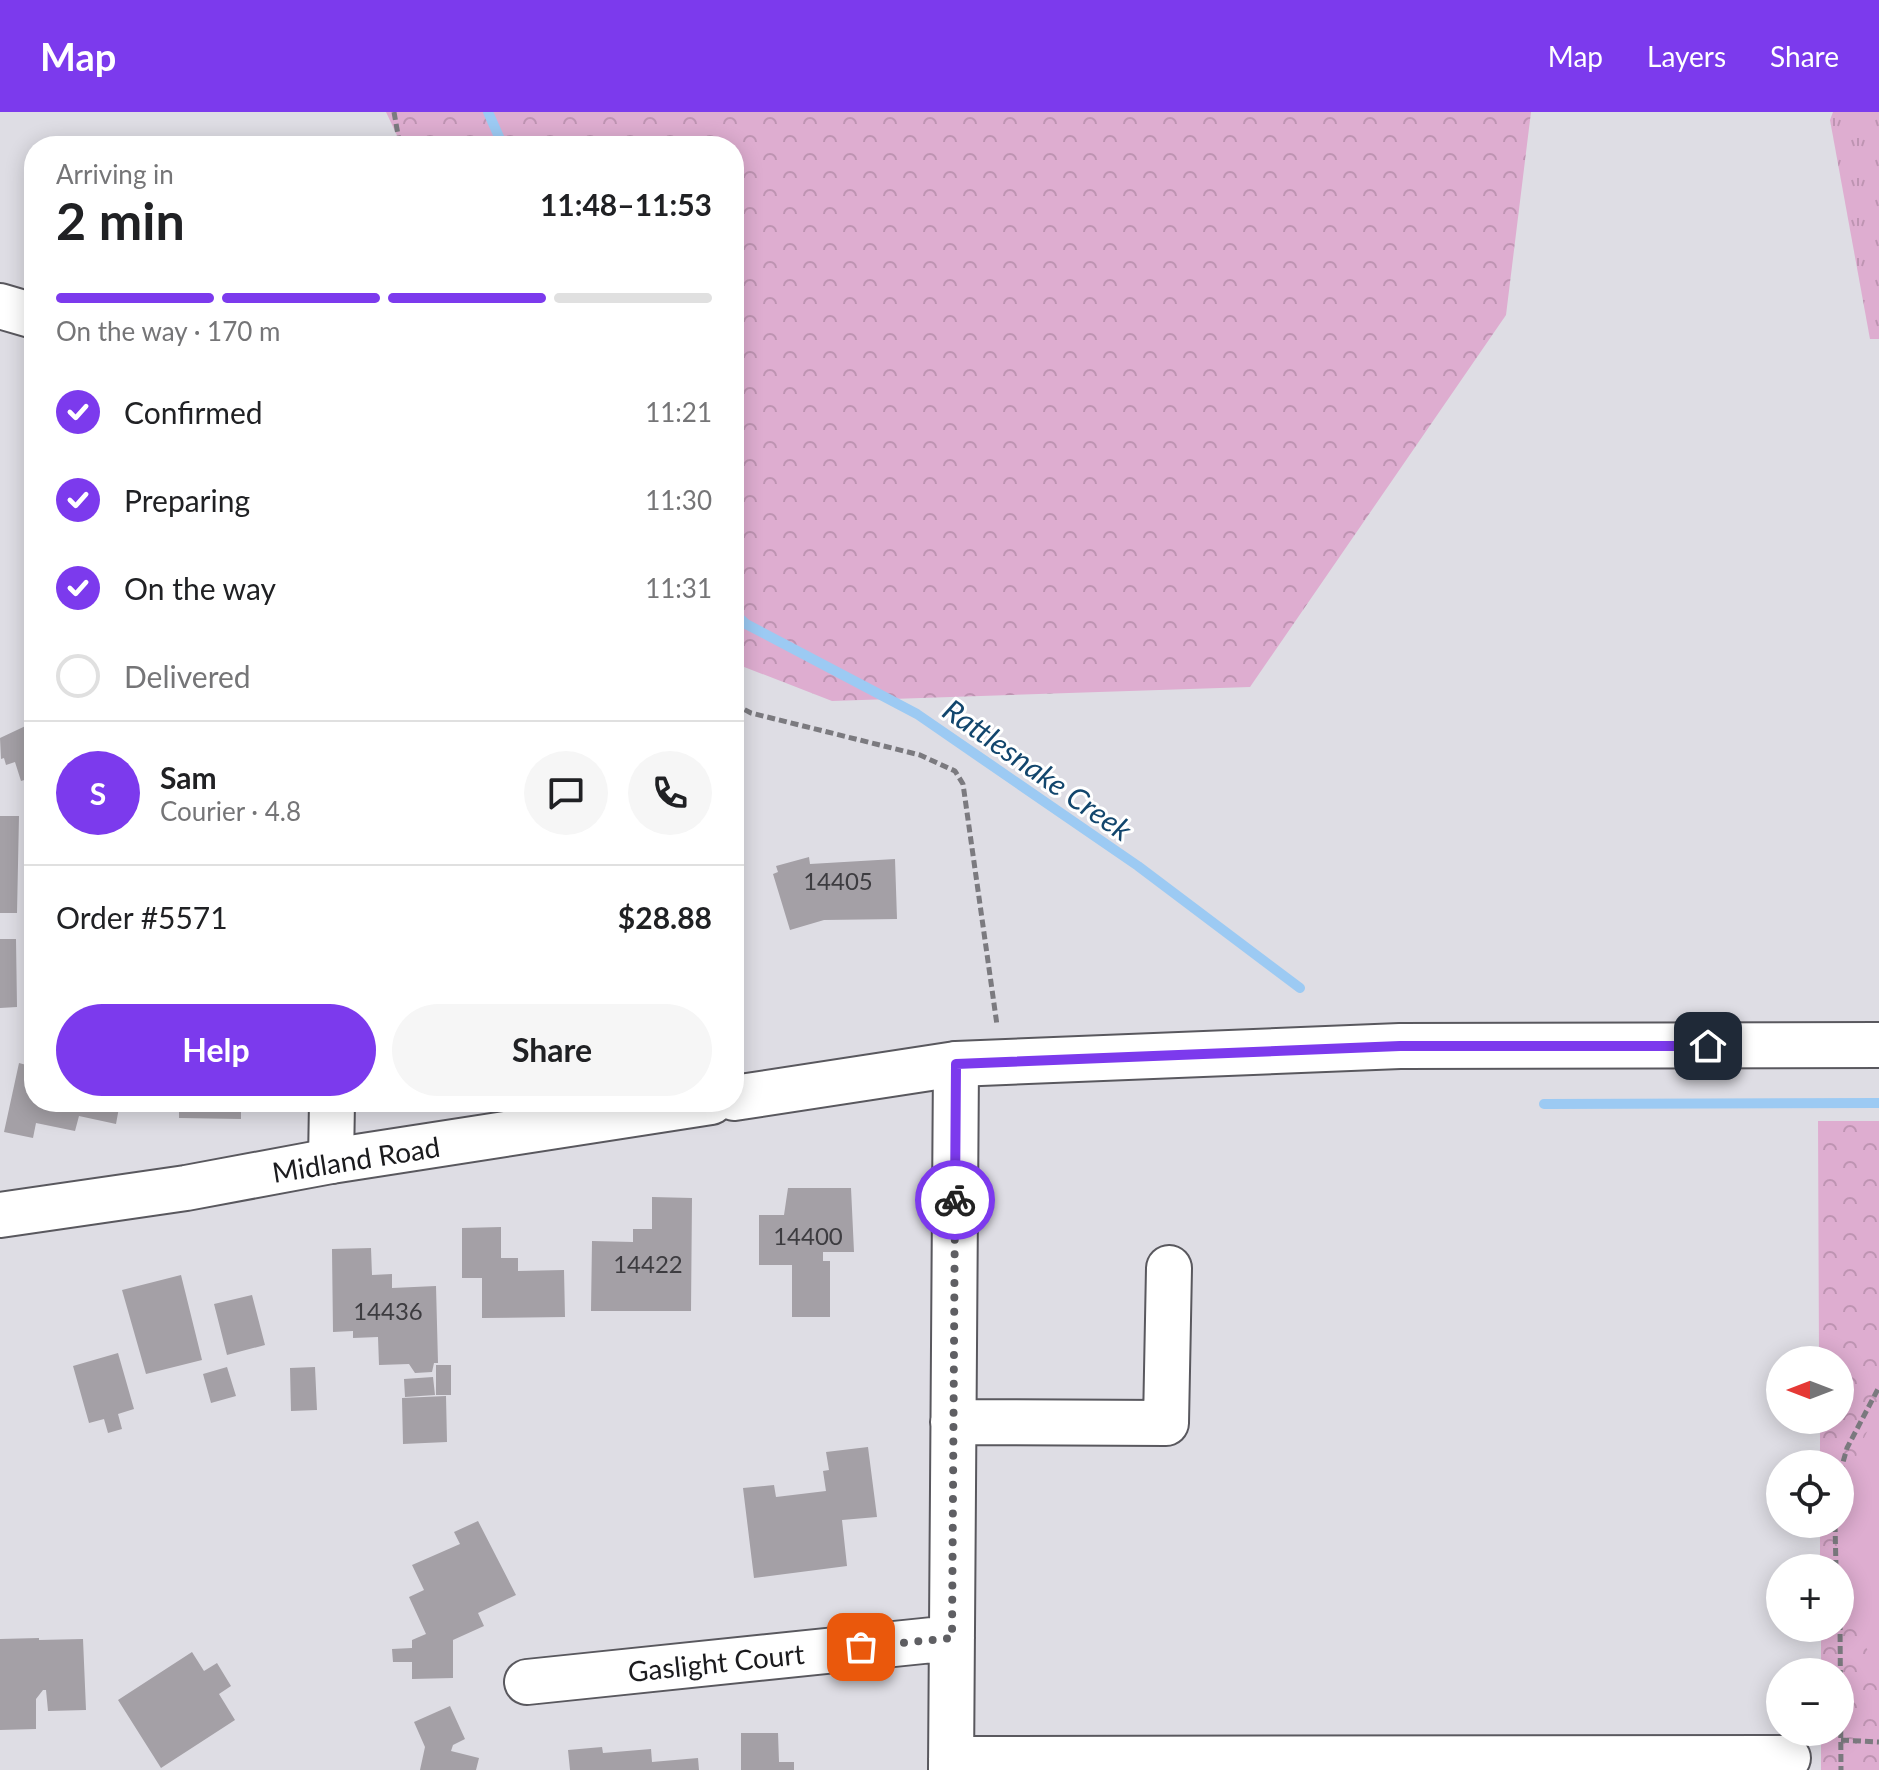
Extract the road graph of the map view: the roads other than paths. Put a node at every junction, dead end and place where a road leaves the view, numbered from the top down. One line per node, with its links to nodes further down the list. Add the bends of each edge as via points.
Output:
1 (0, 306): 2 (street)
2 (24, 313)
3 (1879, 1045): 4 (street, via 1400,1046)
4 (956, 1064): 5 (street); 11 (street)
5 (744, 1096)
6 (332, 1112): 8 (street)
7 (647, 1112): 8 (street, Midland Road)
8 (331, 1161): 9 (street, Midland Road)
9 (0, 1215)
10 (1169, 1268): 11 (street, via 1166,1423)
11 (953, 1422): 12 (street)
12 (952, 1638): 13 (street, Gaslight Court); 15 (street)
13 (527, 1682)
14 (1788, 1758): 15 (street)
15 (951, 1764)

